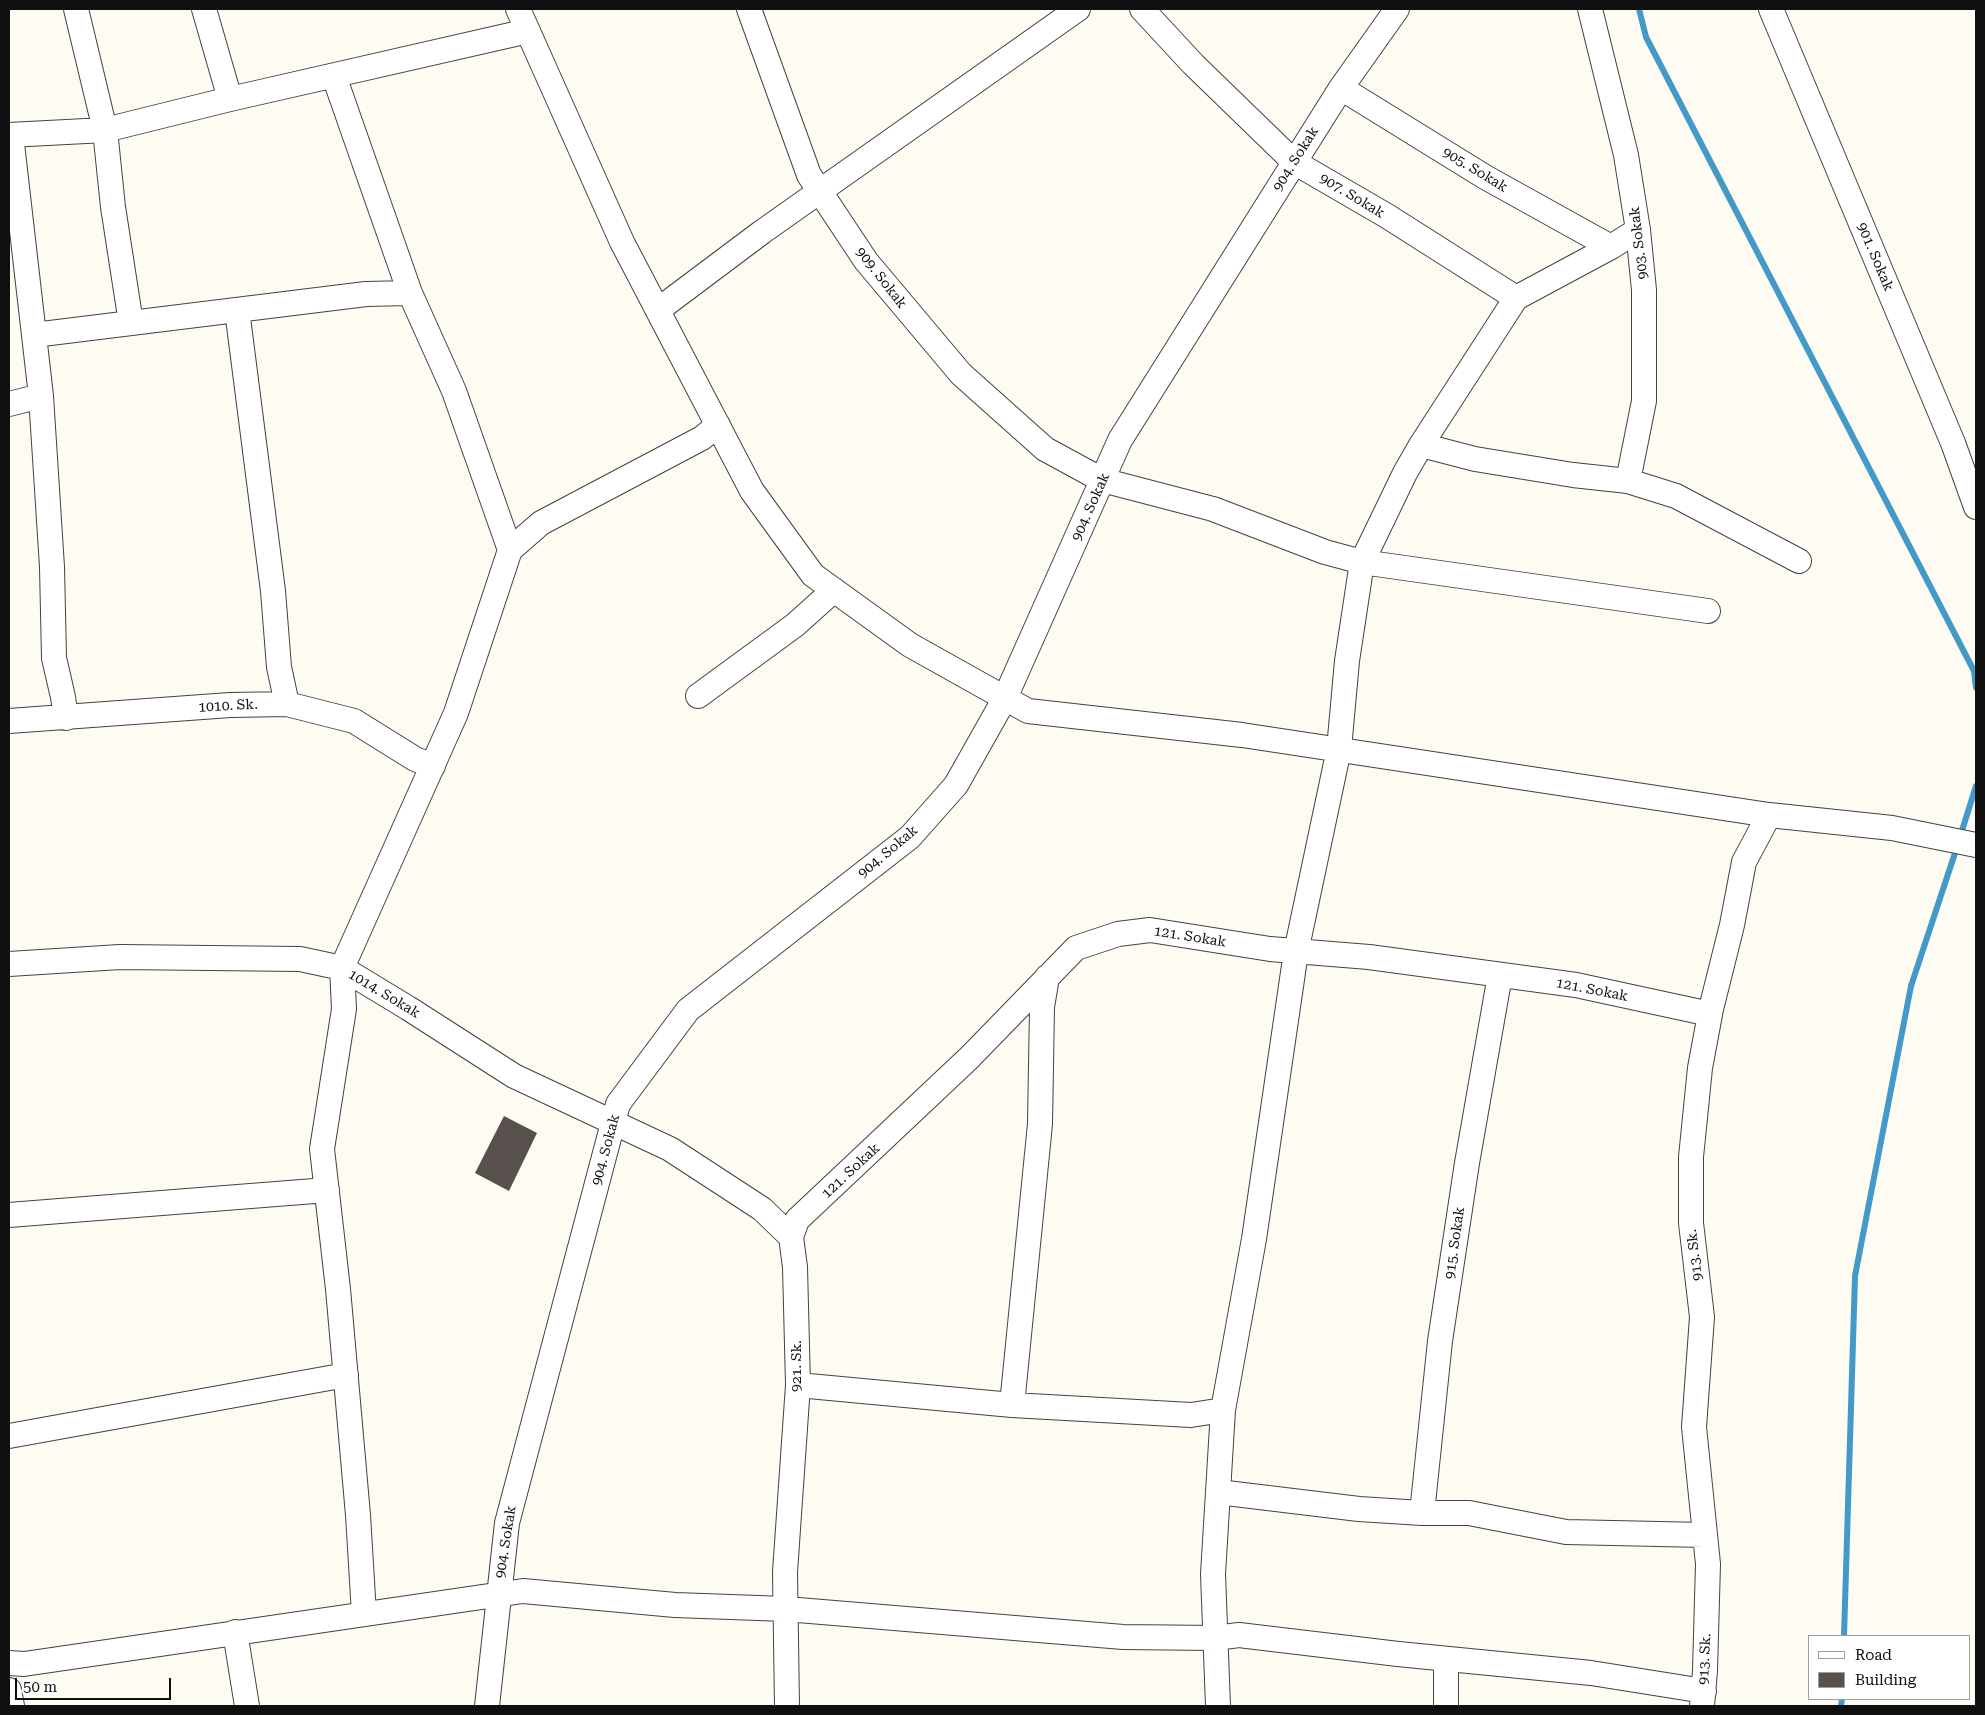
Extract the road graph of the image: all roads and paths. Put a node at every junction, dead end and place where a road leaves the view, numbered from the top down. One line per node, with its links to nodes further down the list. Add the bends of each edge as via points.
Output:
1 (76, 9): 14 (street)
2 (204, 9): 13 (street)
3 (518, 9): 10 (street)
4 (749, 9): 17 (street, 909. Sokak, via 809,175)
5 (1078, 9): 17 (street)
6 (1142, 9): 16 (street, 907. Sokak)
7 (1397, 9): 12 (street, 904. Sokak)
8 (1590, 9): 18 (street, 903. Sokak, via 1626,155)
9 (1771, 9): 32 (street, 901. Sokak)
10 (528, 31): 11 (street); 23 (street, via 622,242)
11 (334, 76): 13 (street); 20 (street)
12 (1341, 88): 16 (street, 904. Sokak); 19 (street, 905. Sokak, via 1485,177)
13 (230, 99): 14 (street)
14 (105, 130): 15 (street); 24 (street)
15 (10, 135): 25 (street)
16 (1294, 162): 21 (street, 907. Sokak, via 1387,216); 30 (street, 904. Sokak, via 1120,440)
17 (820, 191): 23 (street); 30 (street, 909. Sokak, via 866,261 961,374 1045,449)
18 (1638, 230): 19 (street); 31 (street, 903. Sokak, via 1644,290 1644,401)
19 (1611, 247): 21 (street)
20 (410, 293): 22 (street, via 366,294); 33 (street, via 454,391)
21 (1516, 298): 29 (street)
22 (237, 310): 24 (street); 40 (street)
23 (658, 310): 28 (street)
24 (131, 323): 25 (street)
25 (34, 335): 26 (street)
26 (40, 396): 27 (street); 41 (street, via 52,567 54,658)
27 (9, 404)
28 (718, 425): 33 (street, via 702,438 541,523); 36 (street, via 752,491 813,575)
29 (1421, 445): 31 (street, via 1475,459); 35 (street)
30 (1102, 480): 35 (street, 909. Sokak, via 1213,509 1324,552); 39 (street, 904. Sokak)
31 (1628, 481): 34 (street, via 1676,496)
32 (1976, 507)
33 (510, 550): 44 (street, via 456,713)
34 (1800, 561)
35 (1362, 562): 37 (street, 909. Sokak); 43 (street, via 1347,662)
36 (834, 590): 38 (street, via 795,625); 39 (street, via 910,645)
37 (1708, 611)
38 (698, 696)
39 (1005, 698): 43 (street, via 1028,711 1242,735); 53 (street, 904. Sokak, via 956,785 910,837 688,1010 618,1104)
40 (287, 704): 41 (street, 1010. Sk., via 230,705); 44 (street, 1010. Sk., via 354,721 415,759)
41 (66, 718): 42 (street, 1010. Sk.)
42 (9, 721)
43 (1339, 750): 45 (street); 47 (street)
44 (433, 766): 49 (street)
45 (1769, 815): 46 (street, via 1892,828); 52 (street, 913. Sk., via 1744,862)
46 (1976, 845)
47 (1296, 952): 50 (street, 121. Sokak, via 1369,957); 51 (street, 121. Sokak, via 1150,930 1118,934 1076,948); 60 (street, via 1254,1239)
48 (9, 964): 49 (street, 1014. Sokak, via 170,957 300,959)
49 (342, 968): 53 (street, 1014. Sokak, via 514,1076); 54 (street, via 344,1009 322,1149)
50 (1500, 975): 52 (street, 121. Sokak, via 1576,985); 63 (street, 915. Sokak, via 1466,1163 1440,1341)
51 (1047, 977): 56 (street, 121. Sokak, via 969,1058 798,1220); 59 (street, via 1042,1007 1040,1124)
52 (1710, 1014): 64 (street, 913. Sk., via 1700,1068 1691,1166 1691,1223 1702,1317 1694,1427)
53 (613, 1124): 56 (street, via 670,1148 762,1209); 65 (street, 904. Sokak, via 507,1522)
54 (327, 1190): 55 (street); 57 (street)
55 (9, 1215)
56 (791, 1237): 58 (street, 921. Sk., via 795,1267)
57 (346, 1375): 61 (street); 67 (street)
58 (798, 1385): 59 (street); 66 (street, 921. Sk.)
59 (1012, 1405): 60 (street, via 1192,1415)
60 (1223, 1410): 62 (street)
61 (9, 1436)
62 (1218, 1492): 63 (street); 69 (street, via 1213,1574)
63 (1422, 1513): 64 (street, via 1469,1513 1566,1532)
64 (1705, 1536): 73 (street, 913. Sk., via 1708,1564)
65 (498, 1595): 66 (street, via 523,1591 675,1605); 67 (street); 76 (street, 904. Sokak)
66 (786, 1609): 69 (street, via 1123,1637); 77 (street, 921. Sk.)
67 (364, 1614): 68 (street)
68 (235, 1632): 71 (street, via 24,1664); 75 (street)
69 (1215, 1638): 70 (street, via 1239,1635); 78 (street)
70 (1446, 1659): 73 (street, via 1591,1673); 79 (street)
71 (9, 1663)
72 (9, 1690): 74 (street)
73 (1703, 1699)
74 (12, 1706)
75 (247, 1706)
76 (487, 1706)
77 (787, 1706)
78 (1218, 1706)
79 (1446, 1706)

